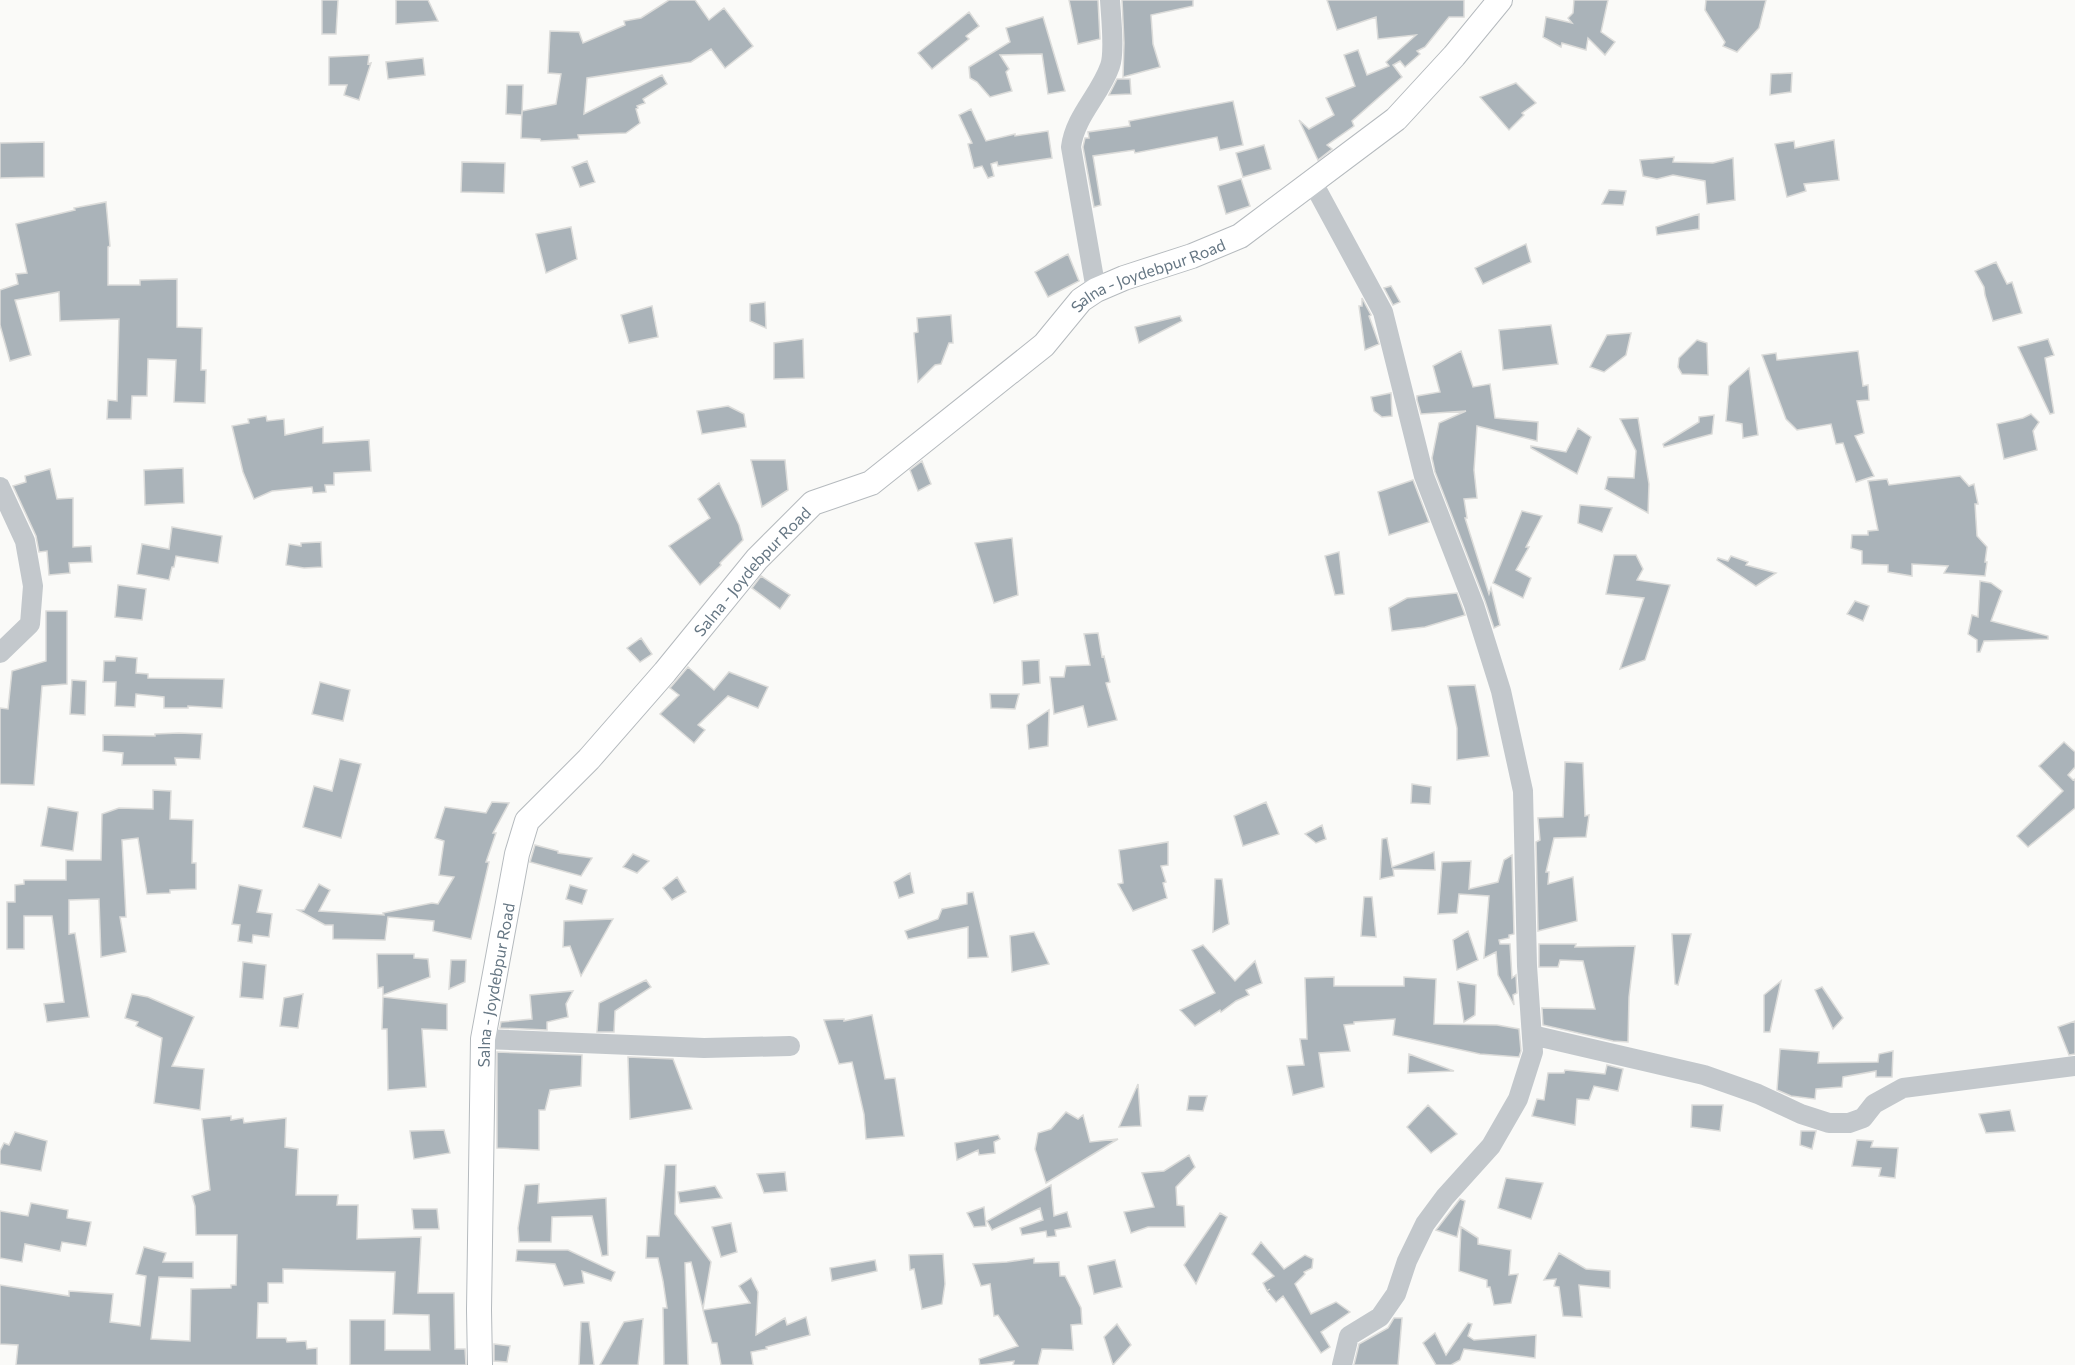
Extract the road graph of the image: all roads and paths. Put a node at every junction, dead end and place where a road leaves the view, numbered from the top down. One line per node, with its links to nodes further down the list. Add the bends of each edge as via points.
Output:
1 (1110, 0): 4 (street, via 1111,63 1075,128 1071,147)
2 (1500, 0): 3 (main road, Salna - Joydebpur Road, via 1396,119)
3 (1311, 182): 4 (main road, Salna - Joydebpur Road, via 1240,236); 7 (street, via 1383,312 1424,476 1474,605 1501,691 1523,791)
4 (1096, 290): 8 (main road, Salna - Joydebpur Road, via 1081,300 1044,345 871,483 813,503 757,559 589,759 527,821 517,854)
5 (0, 487): 6 (street, via 25,541 33,586 30,624)
6 (0, 653)
7 (1532, 1035): 10 (street, via 1704,1075 1829,1123 1863,1118 1874,1104 1903,1089); 12 (street, via 1533,1052 1518,1099 1491,1146 1425,1224 1396,1294 1380,1317 1348,1336)
8 (483, 1039): 9 (street, via 704,1048); 11 (main road, Salna - Joydebpur Road)
9 (790, 1046)
10 (2075, 1066)
11 (480, 1365)
12 (1342, 1365)

